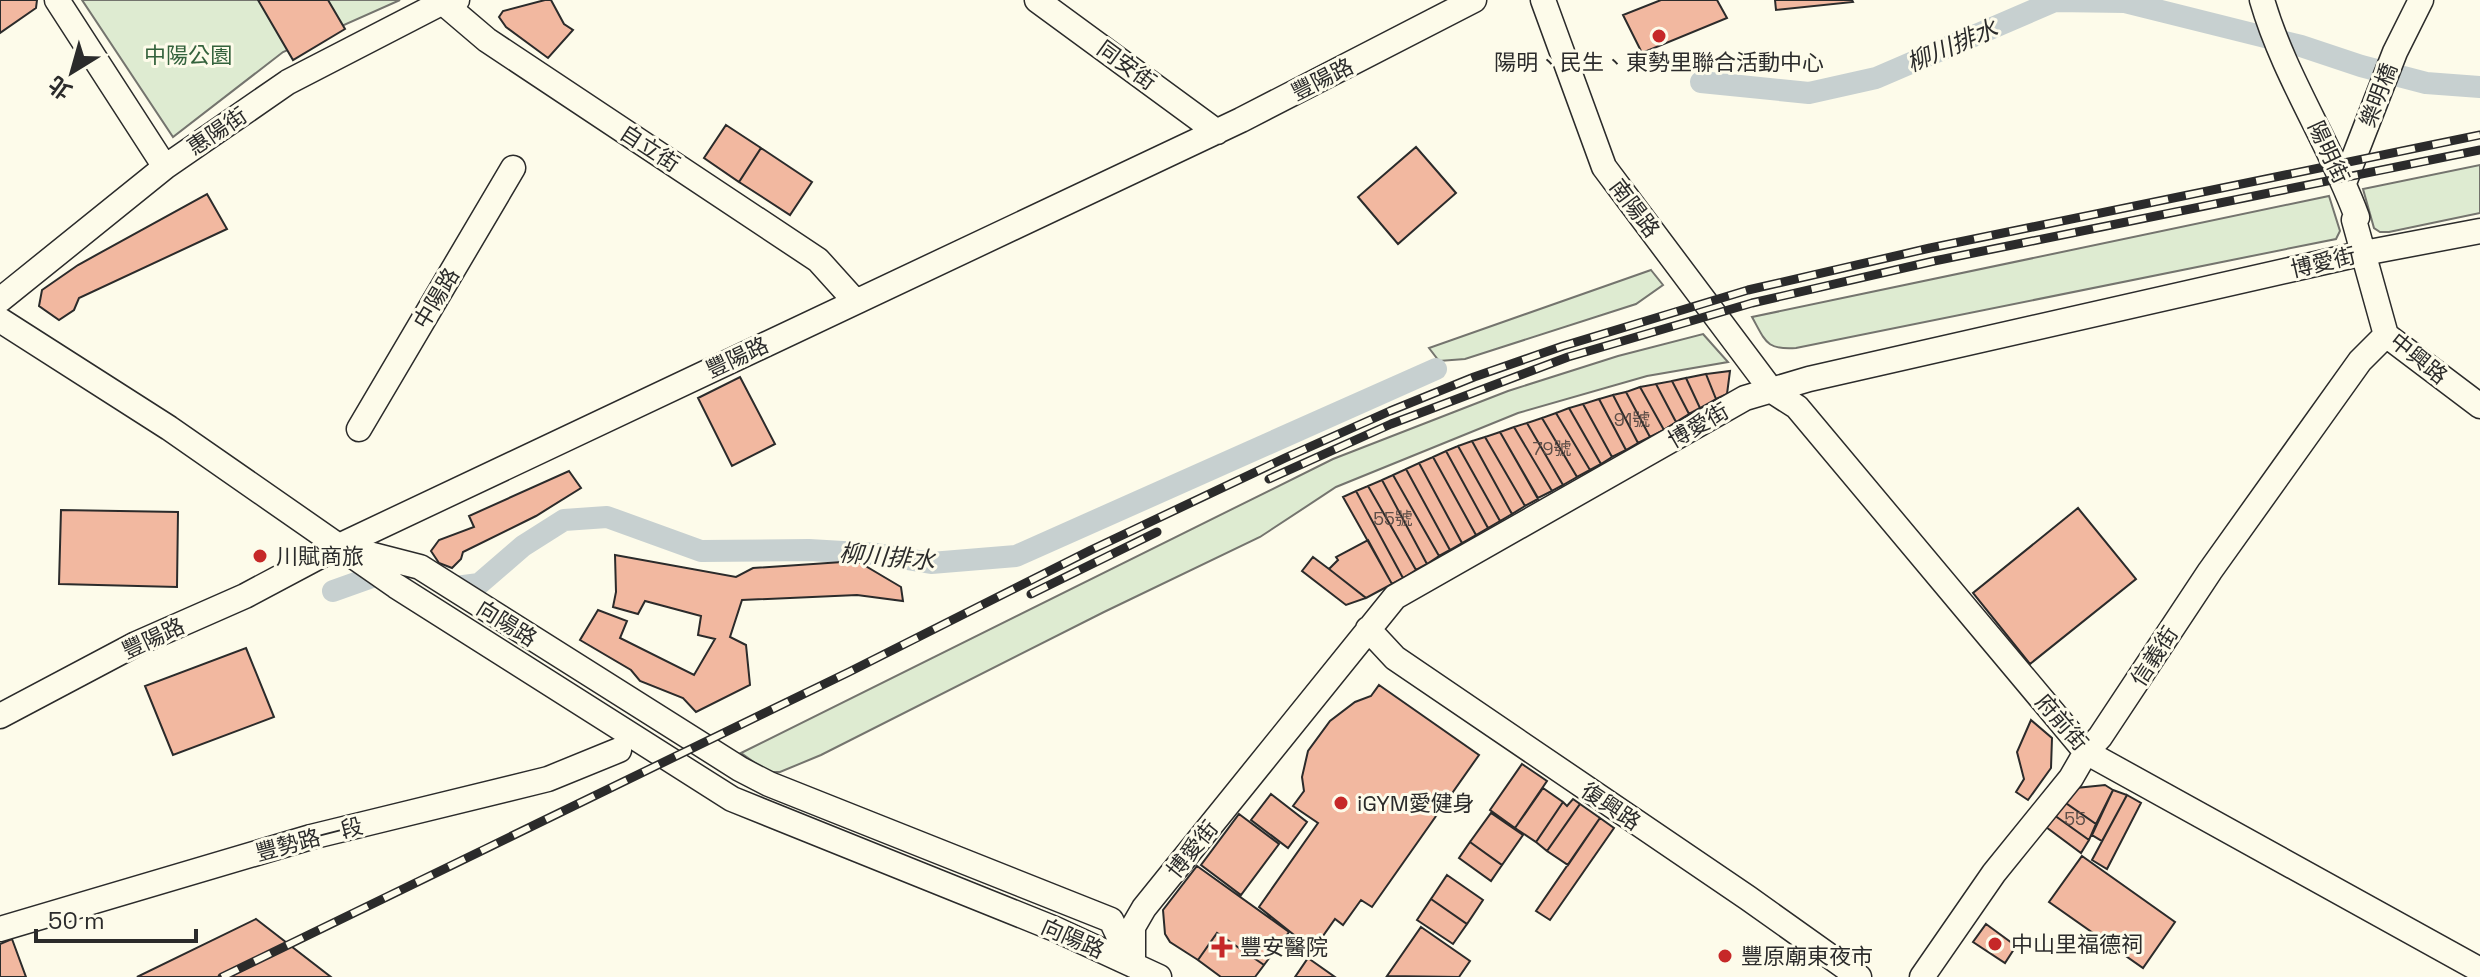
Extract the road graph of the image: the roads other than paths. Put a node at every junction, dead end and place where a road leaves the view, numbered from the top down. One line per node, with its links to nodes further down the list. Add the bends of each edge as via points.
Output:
1 (57, 0): 9 (street)
2 (1037, 0): 8 (street, 同安街)
3 (1474, 0): 8 (street, 豐陽路)
4 (1543, 0): 18 (street, 南陽路, via 1604,167)
5 (2421, 0): 11 (street, 樂明橋, via 2380,86)
6 (445, 1): 9 (street, 惠陽街, via 288,82); 15 (street, 自立街, via 487,40 818,260)
7 (2265, 10): 11 (street, 陽明街)
8 (1217, 132): 15 (street, 豐陽路)
9 (165, 167): 14 (street, 惠陽街)
10 (513, 168): 20 (street, 中陽路)
11 (2344, 183): 13 (street, 陽明街)
12 (2480, 231): 13 (street, 博愛街)
13 (2364, 253): 17 (street, 中興路); 18 (street, 博愛街)
14 (0, 300)
15 (855, 301): 21 (street, 豐陽路)
16 (0, 320): 21 (street, 向陽路)
17 (2386, 335): 19 (street, 中興路); 25 (street, 信義街, via 2360,361)
18 (1772, 391): 22 (street, 博愛街, via 1745,398 1395,597); 25 (street, 府前街, via 1797,407)
19 (2480, 406)
20 (359, 429)
21 (339, 546): 23 (street, 豐陽路); 28 (street, 向陽路, via 732,799 1055,929); 28 (street, 向陽路, via 420,567 769,784 1111,920)
22 (1368, 629): 28 (street, 博愛街, via 1144,908 1133,927); 30 (street, 復興路, via 1395,658)
23 (0, 716)
24 (619, 750): 26 (street, 豐勢路一段, via 548,779 311,837)
25 (2086, 752): 27 (street, 府前街); 31 (street, 信義街)
26 (0, 929)
27 (2480, 970)
28 (1128, 971): 29 (street)
29 (1159, 977)
30 (1859, 977)
31 (1922, 977)

